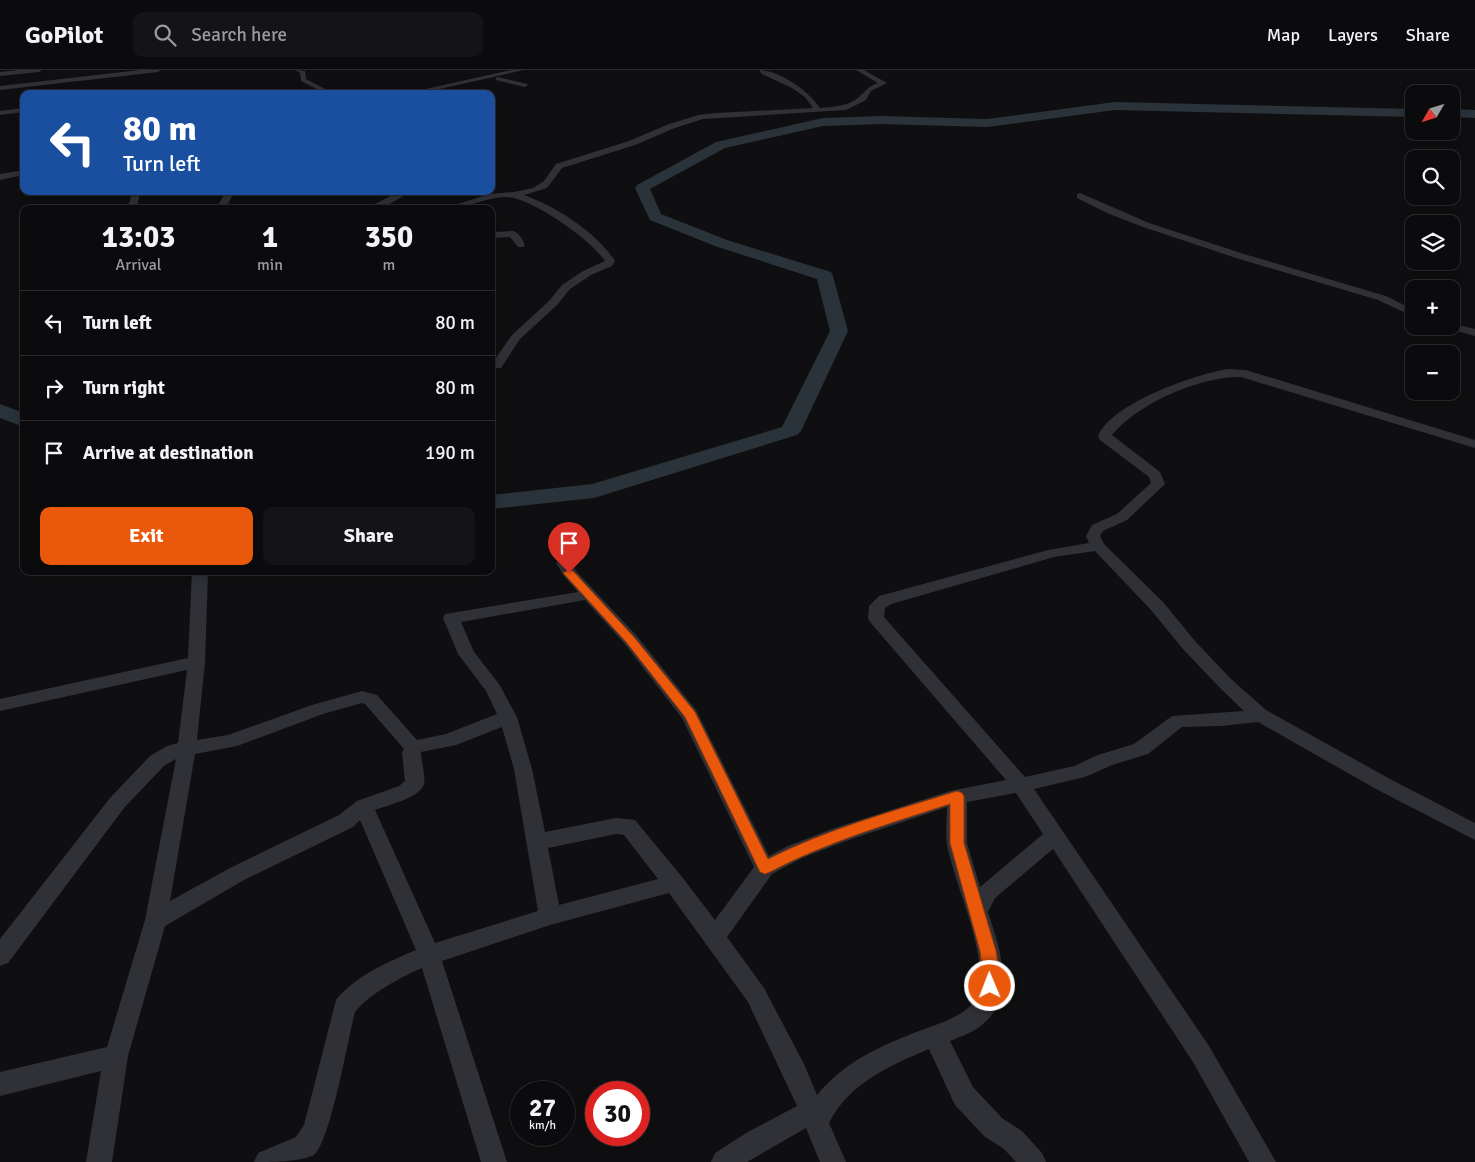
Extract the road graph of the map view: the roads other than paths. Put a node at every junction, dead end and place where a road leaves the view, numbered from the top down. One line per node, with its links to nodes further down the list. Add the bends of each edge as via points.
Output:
1 (39, 70): 7 (street)
2 (158, 70): 9 (street)
3 (298, 70): 13 (street, via 303,72 303,80)
4 (521, 70): 8 (street)
5 (762, 70): 16 (street, via 795,85)
6 (860, 70): 16 (street, via 884,83 870,87 864,97 845,107)
7 (0, 74)
8 (493, 77): 10 (street); 14 (street)
9 (54, 78): 11 (street); 12 (street)
10 (525, 85)
11 (0, 88)
12 (49, 90)
13 (324, 90)
14 (426, 90)
15 (20, 110): 17 (street)
16 (818, 110): 21 (street, via 716,114 695,119 559,166 542,187)
17 (0, 113)
18 (20, 173): 19 (street)
19 (0, 177)
20 (398, 195): 23 (street)
21 (515, 195): 24 (street, via 490,197); 30 (street, via 577,228 599,244 610,261 564,289 516,337)
22 (1080, 196): 27 (street, via 1146,225 1382,298)
23 (379, 205)
24 (463, 205)
25 (495, 235): 26 (street, via 514,234)
26 (521, 244)
27 (1405, 310)
28 (1460, 329): 29 (street)
29 (1475, 333)
30 (497, 365)
31 (1475, 444): 33 (street, via 1242,373 1225,372 1209,376 1144,404 1106,434 1105,437 1155,476 1158,484 1122,517 1097,528 1094,536)
32 (580, 542): 35 (street, via 564,563)
33 (1098, 546): 38 (street, via 1157,606 1188,645); 42 (street, via 1046,555 885,600 877,606 876,618)
34 (200, 575): 36 (street)
35 (588, 596): 39 (street, via 451,618 466,654 493,688); 48 (street, via 630,640 690,715)
36 (196, 662): 37 (street); 40 (street)
37 (0, 705)
38 (1260, 715): 42 (street, via 1178,721 1140,749 1078,772); 45 (street, via 1374,780)
39 (508, 717): 41 (street, via 449,740); 47 (street, via 523,769)
40 (187, 748): 41 (street, via 230,741 318,709 365,697 371,699); 52 (street); 55 (street, via 174,751 157,762 117,803)
41 (413, 748): 44 (street, via 410,753 413,786)
42 (1021, 785): 43 (street); 46 (street)
43 (957, 796): 48 (street, via 839,835); 50 (street, via 957,843)
44 (364, 806): 52 (street, via 346,821 237,874); 54 (street)
45 (1475, 832)
46 (1054, 836): 50 (street, via 988,892); 66 (street, via 1201,1054)
47 (537, 842): 49 (street, via 628,826); 51 (street)
48 (765, 868): 53 (street)
49 (675, 883): 51 (street); 53 (street)
50 (976, 912): 56 (street, via 991,968 987,1004 965,1024)
51 (550, 916): 54 (street)
52 (156, 920): 57 (street)
53 (715, 937): 59 (street, via 756,995)
54 (429, 955): 61 (street, via 390,973 346,1003 315,1130 299,1150); 62 (street)
55 (0, 956)
56 (935, 1036): 59 (street, via 902,1049 849,1078); 65 (street, via 964,1096)
57 (116, 1056): 58 (street); 60 (street)
58 (0, 1084)
59 (814, 1117): 63 (street, via 757,1141); 64 (street)
60 (99, 1162)
61 (267, 1162)
62 (494, 1162)
63 (724, 1162)
64 (832, 1162)
65 (1033, 1162)
66 (1263, 1162)

